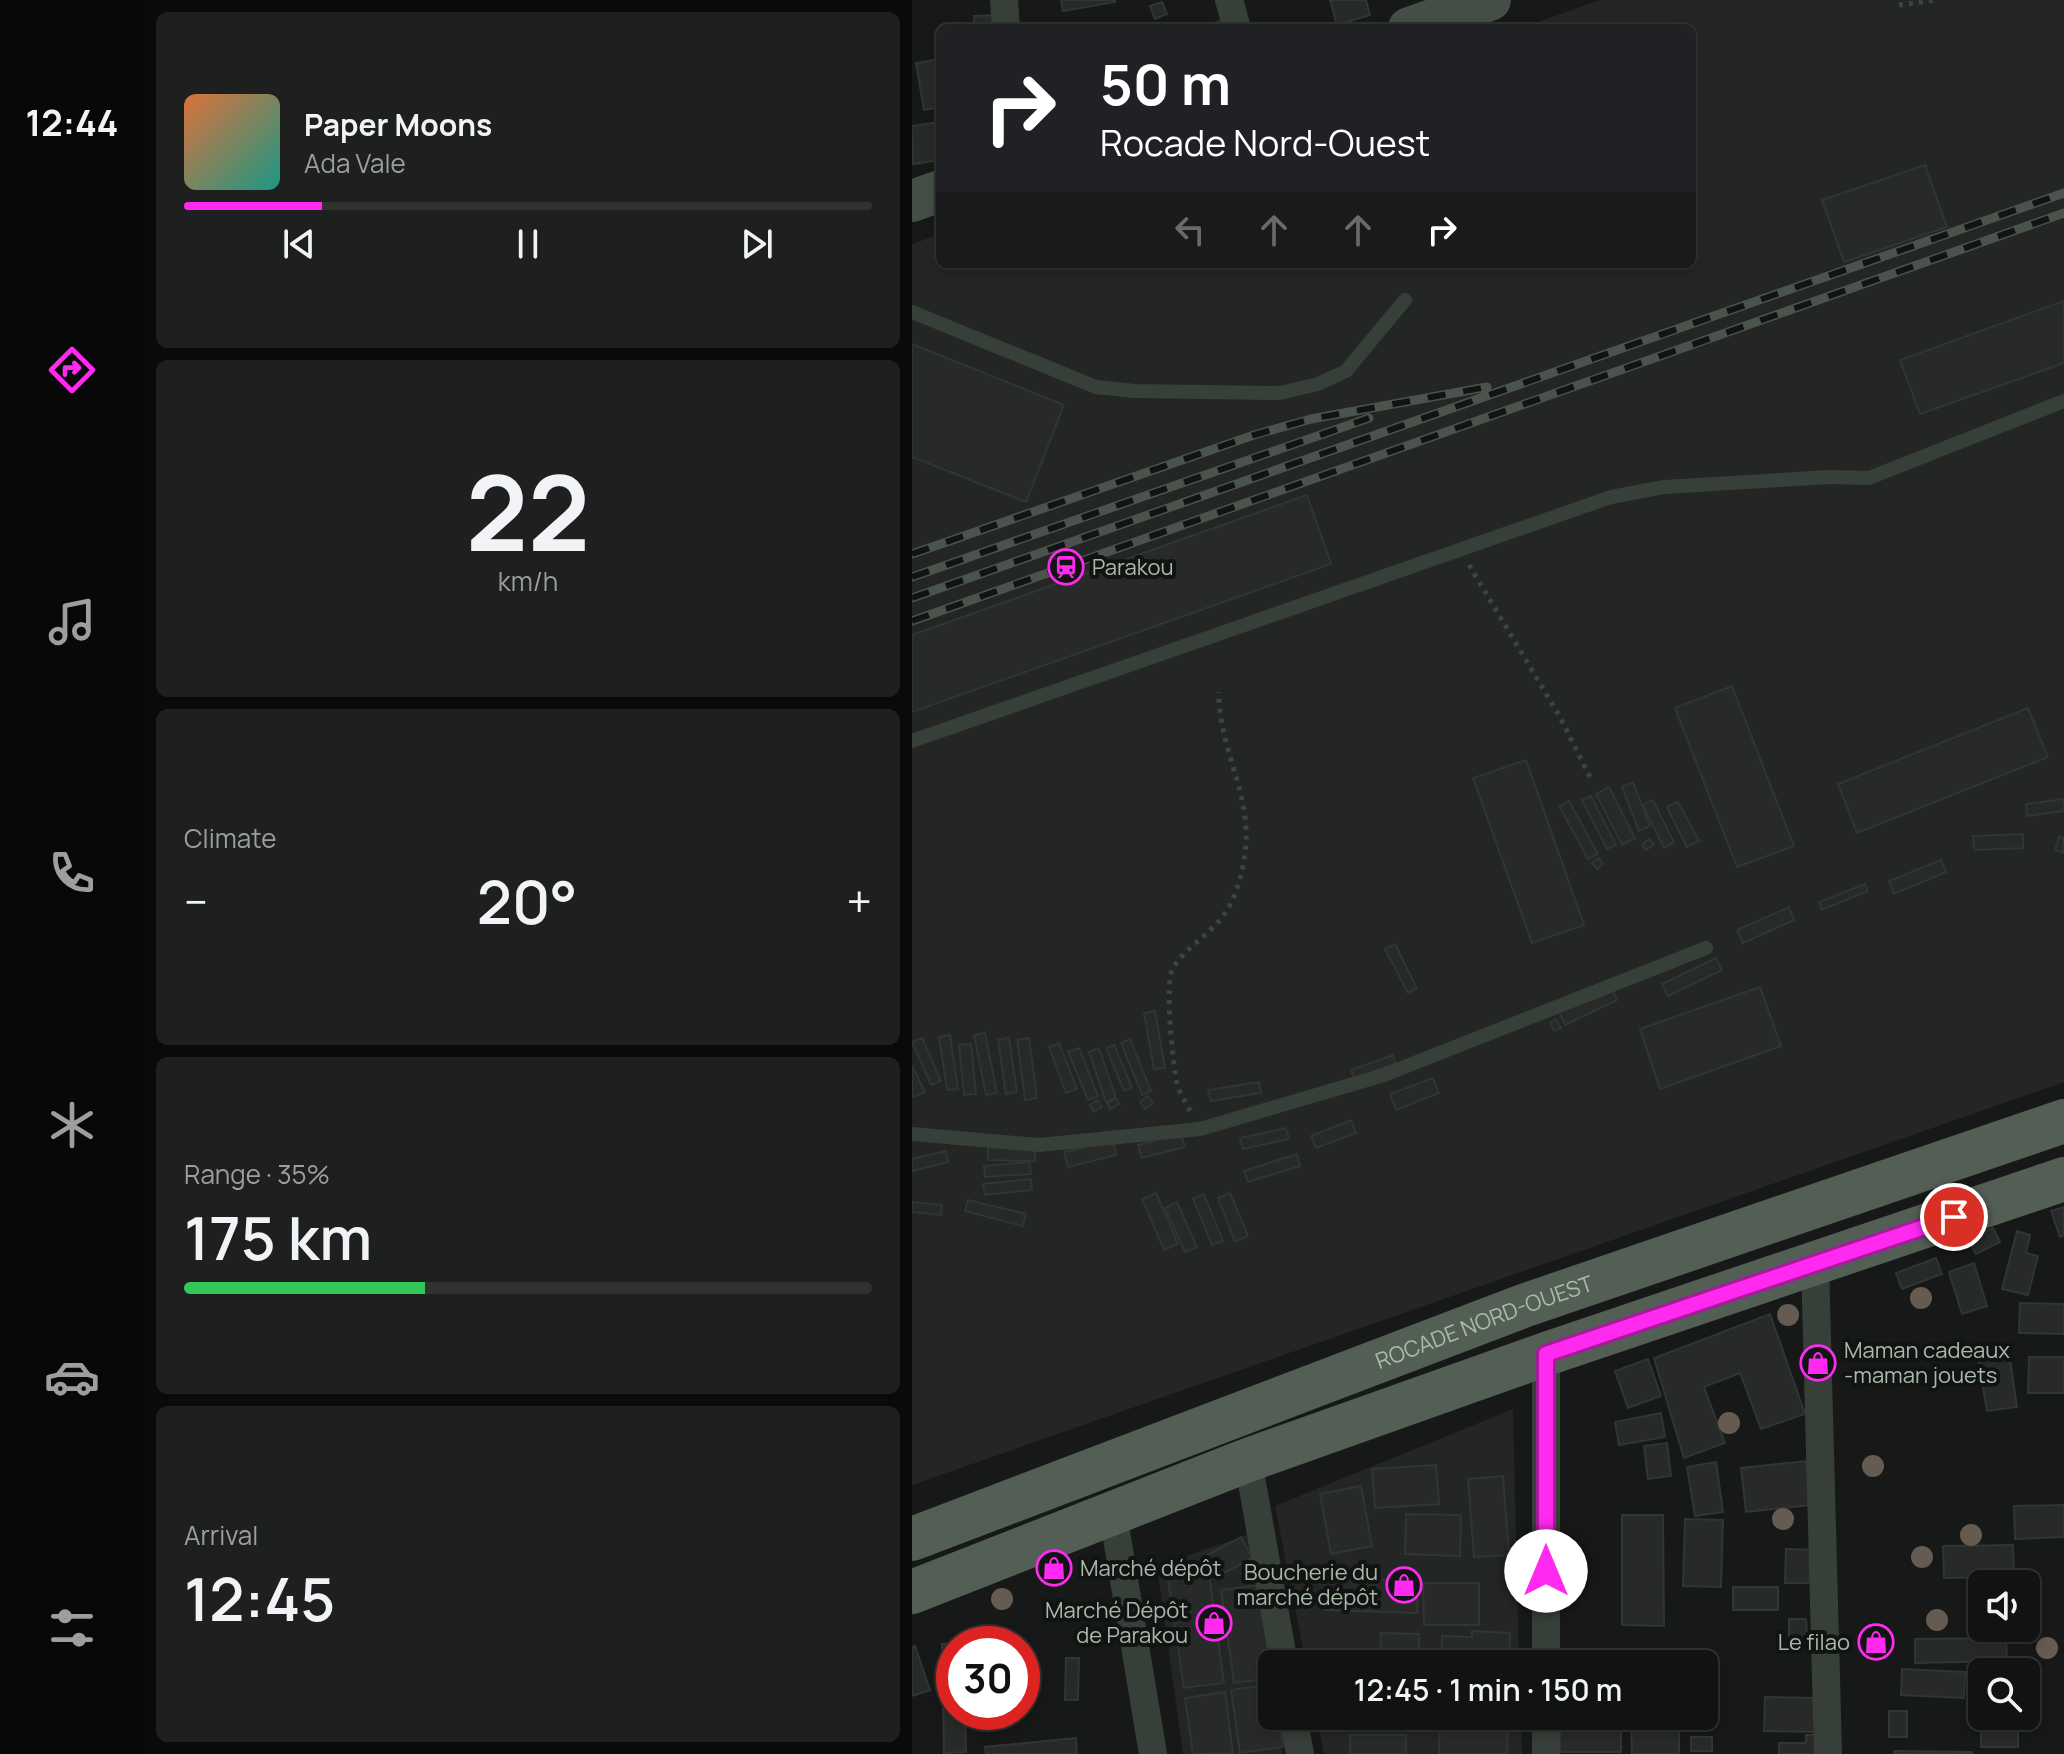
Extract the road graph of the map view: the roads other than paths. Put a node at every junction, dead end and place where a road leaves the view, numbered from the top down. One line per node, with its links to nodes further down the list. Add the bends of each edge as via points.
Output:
1 (1004, 0): 4 (street)
2 (1229, 0): 5 (street)
3 (1490, 0): 6 (street)
4 (1006, 24)
5 (1236, 24)
6 (1421, 24)
7 (936, 192): 8 (street)
8 (912, 201)
9 (1405, 300): 10 (lane, via 1346,371 1280,393 1096,387)
10 (912, 312)
11 (2064, 401): 12 (lane, via 1869,478 1664,487 1611,497)
12 (912, 741)
13 (1706, 948): 15 (lane, via 1384,1075 1200,1129 1039,1145)
14 (2064, 1121): 21 (main road, ROCADE NORD-OUEST, via 1523,1306)
15 (912, 1134)
16 (2064, 1179): 17 (main road)
17 (1815, 1263): 18 (main road); 30 (street)
18 (1546, 1354): 19 (main road); 24 (street)
19 (1248, 1460): 20 (main road); 23 (street)
20 (1113, 1514): 22 (main road); 27 (street)
21 (912, 1539)
22 (912, 1592)
23 (1282, 1650)
24 (1546, 1650)
25 (1296, 1730): 28 (street)
26 (1546, 1730): 29 (street)
27 (1153, 1754)
28 (1300, 1754)
29 (1546, 1754)
30 (1828, 1754)

